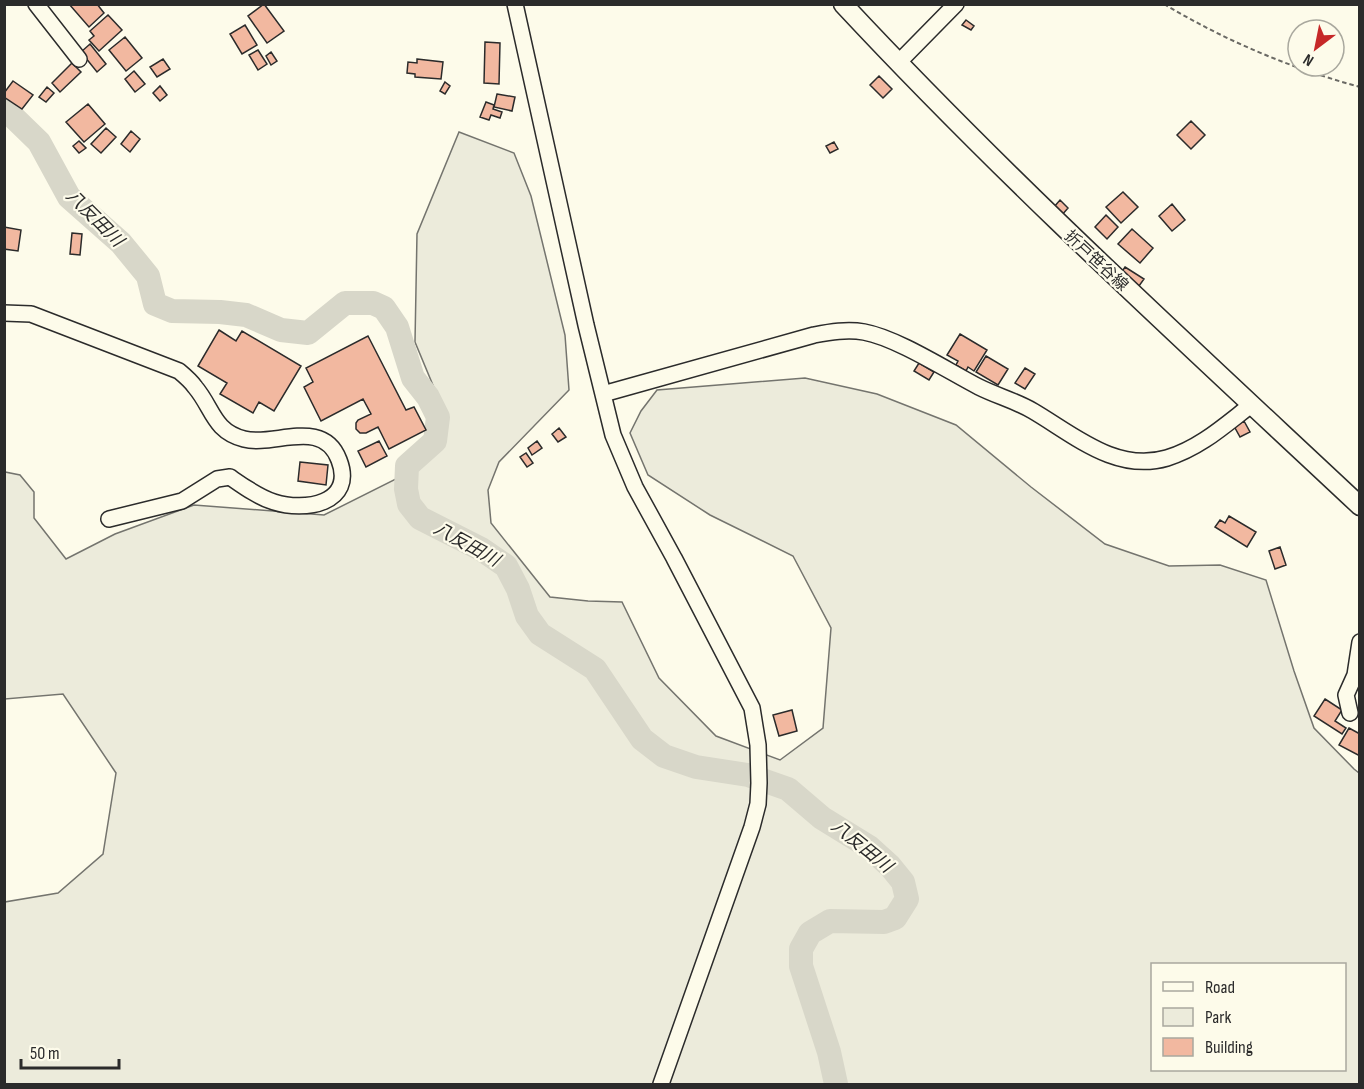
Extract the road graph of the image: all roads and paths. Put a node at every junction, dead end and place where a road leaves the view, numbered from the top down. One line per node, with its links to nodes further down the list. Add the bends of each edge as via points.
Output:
1 (36, 4): 6 (street)
2 (515, 4): 10 (street)
3 (843, 4): 7 (main road, 折戸笹谷線)
4 (956, 4): 7 (street)
5 (1164, 4): 8 (path, via 1248,49)
6 (79, 59)
7 (898, 63): 11 (main road, 折戸笹谷線, via 1041,207)
8 (1359, 87)
9 (4, 313): 13 (street, via 31,314 179,371 196,388 219,426 242,439 317,438 339,459 342,486 335,496 316,504 274,502 230,477 217,479 182,501)
10 (603, 394): 11 (street, via 814,335 853,331 873,334 1020,404 1091,448 1113,456 1167,458 1204,441); 16 (street, via 635,487 752,708 759,755 758,804 752,827)
11 (1251, 405): 12 (main road, 折戸笹谷線)
12 (1359, 506)
13 (109, 519)
14 (1359, 642): 15 (street, via 1355,675 1346,695)
15 (1350, 713)
16 (661, 1084)

